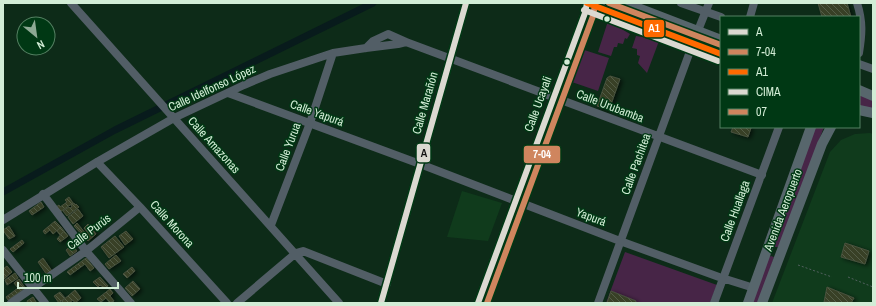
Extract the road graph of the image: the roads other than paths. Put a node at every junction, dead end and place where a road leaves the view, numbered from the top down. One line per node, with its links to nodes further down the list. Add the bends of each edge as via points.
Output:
1 (71, 3): 30 (street, Calle Amazonas)
2 (466, 3): 20 (street, Calle Marañón)
3 (587, 3): 15 (main road); 26 (street, Calle Ucayali)
4 (625, 3): 12 (main road)
5 (681, 3): 9 (street)
6 (709, 3): 9 (street, Calle Pachitea)
7 (754, 3): 10 (street)
8 (857, 3): 16 (street, via 862,29)
9 (706, 12): 11 (street); 12 (street, Calle Pachitea)
10 (750, 16)
11 (720, 17)
12 (698, 31): 13 (main road); 15 (street, Calle Pachitea)
13 (720, 40)
14 (406, 42): 17 (street, Calle Idelfonso López); 17 (street, via 388,34 373,41); 20 (street, Calle Idelfonso López)
15 (693, 43): 19 (main road); 35 (street, Calle Pachitea)
16 (860, 46)
17 (366, 48): 18 (street, Calle Idelfonso López)
18 (333, 53): 24 (street, Calle Idelfonso López, via 270,74); 31 (street, Calle Yurua)
19 (720, 54)
20 (451, 58): 26 (street, Calle Urubamba); 37 (street, Calle Marañón)
21 (860, 64): 22 (street)
22 (873, 69)
23 (860, 90): 25 (main road)
24 (228, 93): 30 (street, Calle Idelfonso López); 31 (street, Calle Yapurá)
25 (873, 96)
26 (554, 97): 35 (street, Calle Urubamba); 40 (street, Calle Ucayali)
27 (860, 110): 28 (main road)
28 (873, 113): 29 (main road)
29 (860, 115)
30 (174, 118): 36 (street, Calle Idelfonso López); 43 (street, Calle Amazonas)
31 (310, 123): 37 (street, Calle Yapurá); 43 (street, Calle Yurua)
32 (779, 128): 38 (street, Calle Huallaga)
33 (831, 128): 49 (main road, Avenida Aeropuerto, via 822,144)
34 (810, 129): 45 (main road, Avenida Aeropuerto)
35 (659, 137): 38 (street, Calle Urubamba); 44 (street, Calle Pachitea)
36 (97, 162): 39 (street, Calle Idelfonso López); 41 (street, Calle Morona)
37 (420, 164): 40 (street, Yapurá); 51 (street, Calle Marañón)
38 (762, 175): 50 (street, Calle Huallaga)
39 (43, 194): 42 (street, Calle Idelfonso López); 47 (street)
40 (515, 201): 44 (street, Yapurá); 61 (street, Calle Ucayali)
41 (140, 207): 47 (street, Calle Purús); 57 (street, Calle Morona)
42 (3, 220)
43 (271, 225): 48 (street, Calle Amazonas)
44 (620, 241): 50 (street, Yapurá); 62 (street, Calle Pachitea)
45 (768, 249): 49 (main road); 53 (main road, Avenida Aeropuerto)
46 (3, 250): 52 (street)
47 (86, 251): 52 (street, Calle Purús); 56 (street)
48 (296, 253): 51 (street, via 303,251); 58 (street); 59 (street, Calle Amazonas)
49 (780, 253): 65 (main road, Avenida Aeropuerto)
50 (723, 277): 53 (street, Yapurá); 63 (street, Calle Huallaga)
51 (387, 284): 60 (street, Calle Marañón)
52 (33, 287): 54 (street, Calle Purús); 55 (street)
53 (754, 288): 64 (main road, Avenida Aeropuerto)
54 (11, 303)
55 (45, 303)
56 (130, 303)
57 (227, 303)
58 (237, 303)
59 (339, 303)
60 (381, 303)
61 (478, 303)
62 (598, 303)
63 (714, 303)
64 (748, 303)
65 (762, 303)

